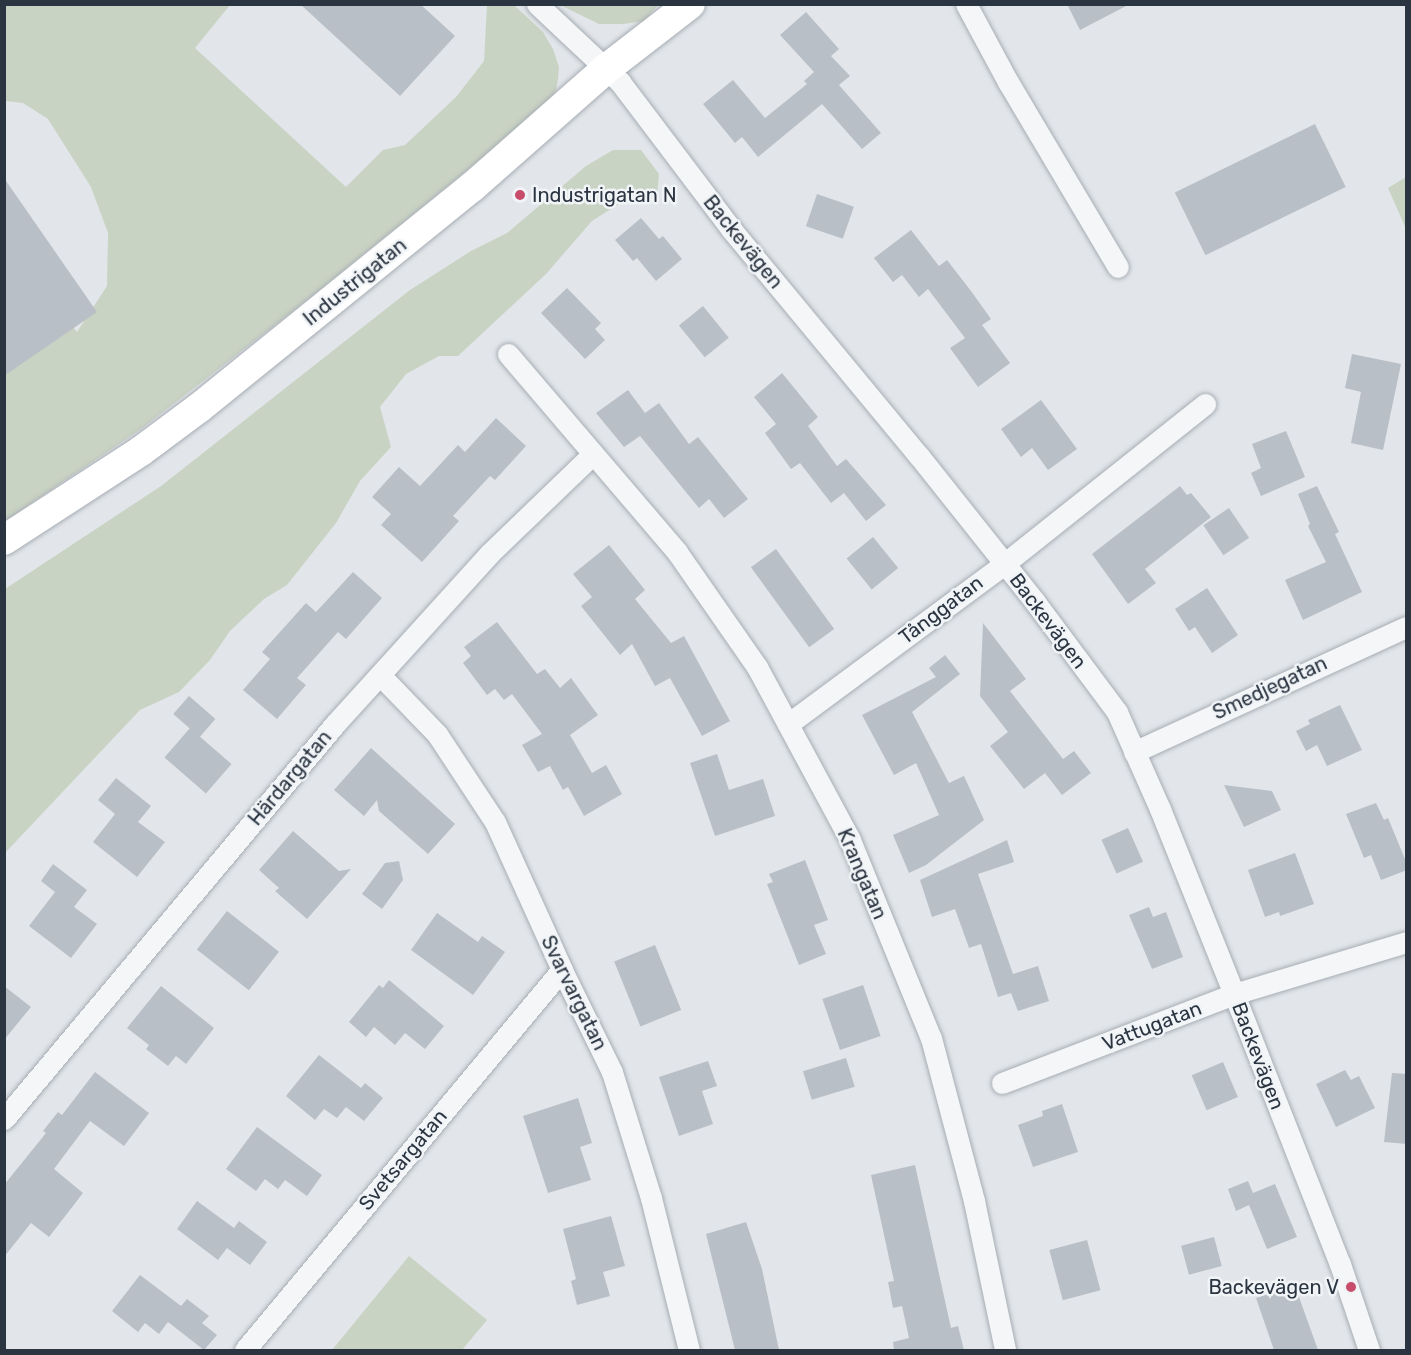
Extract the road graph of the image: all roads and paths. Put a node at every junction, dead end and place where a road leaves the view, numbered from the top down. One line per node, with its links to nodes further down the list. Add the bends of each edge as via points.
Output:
1 (537, 4): 4 (street, Backevägen)
2 (690, 4): 4 (street, Industrigatan)
3 (966, 4): 5 (street)
4 (606, 69): 9 (street, Industrigatan, via 472,187 199,408 141,451); 10 (street, Backevägen)
5 (1118, 267)
6 (508, 354): 8 (street, Krangatan)
7 (1205, 404): 10 (street, Tånggatan)
8 (593, 457): 12 (street, Härdargatan, via 489,554); 13 (street, Krangatan, via 677,552 757,667)
9 (4, 540)
10 (1004, 564): 13 (street, Tånggatan); 14 (street, Backevägen, via 1117,712)
11 (1407, 627): 14 (street, Smedjegatan)
12 (380, 675): 16 (street, Svarvargatan, via 437,734 495,822); 19 (street, Härdargatan)
13 (788, 724): 22 (street, Krangatan, via 850,840 931,1038 974,1201)
14 (1134, 752): 17 (street, Backevägen)
15 (1407, 942): 17 (street, Vattugatan)
16 (562, 970): 20 (street, Svetsargatan); 21 (street, Svarvargatan, via 612,1072 651,1198)
17 (1234, 994): 18 (street, Vattugatan); 23 (street, Backevägen, via 1340,1264)
18 (1002, 1083)
19 (4, 1119)
20 (245, 1350)
21 (689, 1350)
22 (1005, 1350)
23 (1369, 1350)

